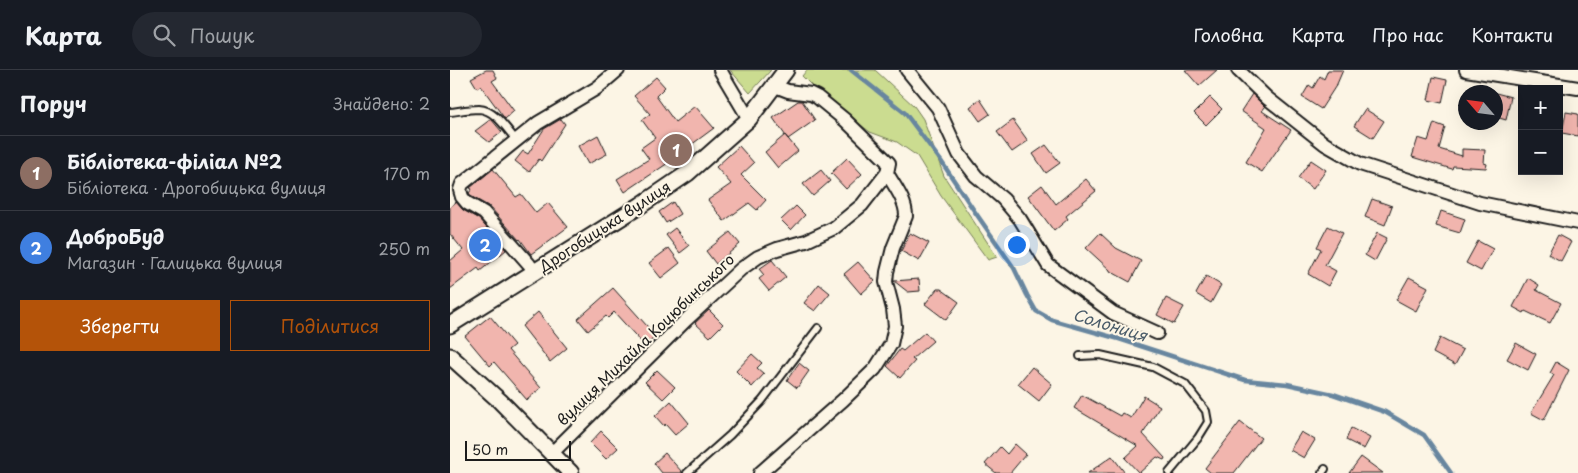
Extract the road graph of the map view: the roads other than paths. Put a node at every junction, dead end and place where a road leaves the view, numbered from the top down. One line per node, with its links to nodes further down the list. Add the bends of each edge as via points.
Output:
1 (618, 70): 12 (street, via 597,88 556,110)
2 (720, 70): 11 (street)
3 (786, 70): 8 (street, Дрогобицька вулиця)
4 (907, 70): 18 (street, via 938,108 959,154 1020,220 1048,265 1113,313)
5 (1238, 70): 14 (street, via 1267,98 1325,144 1360,164 1480,203)
6 (1466, 70): 7 (street)
7 (1522, 74): 9 (street)
8 (775, 86): 11 (street, Дрогобицька вулиця); 13 (street, via 817,97 889,163)
9 (1578, 88)
10 (450, 112): 12 (lane, via 480,109 488,112)
11 (749, 119): 15 (street, Дрогобицька вулиця, via 688,173)
12 (516, 140): 15 (street, via 462,184 460,190 467,203 484,213)
13 (886, 173): 21 (street, вулиця Михайла Коцюбинського, via 862,205 834,228 748,263); 24 (street, via 906,211 887,272 895,326 891,344 875,368 843,400)
14 (1578, 223)
15 (535, 273): 16 (street, Дрогобицька вулиця)
16 (450, 325)
17 (818, 328): 23 (lane, via 762,401)
18 (1157, 333)
19 (450, 356): 21 (street)
20 (1080, 356): 25 (lane, via 1100,355 1152,367 1185,384 1206,411 1208,422)
21 (552, 453): 22 (street)
22 (572, 473)
23 (687, 473)
24 (760, 473)
25 (1169, 473)

